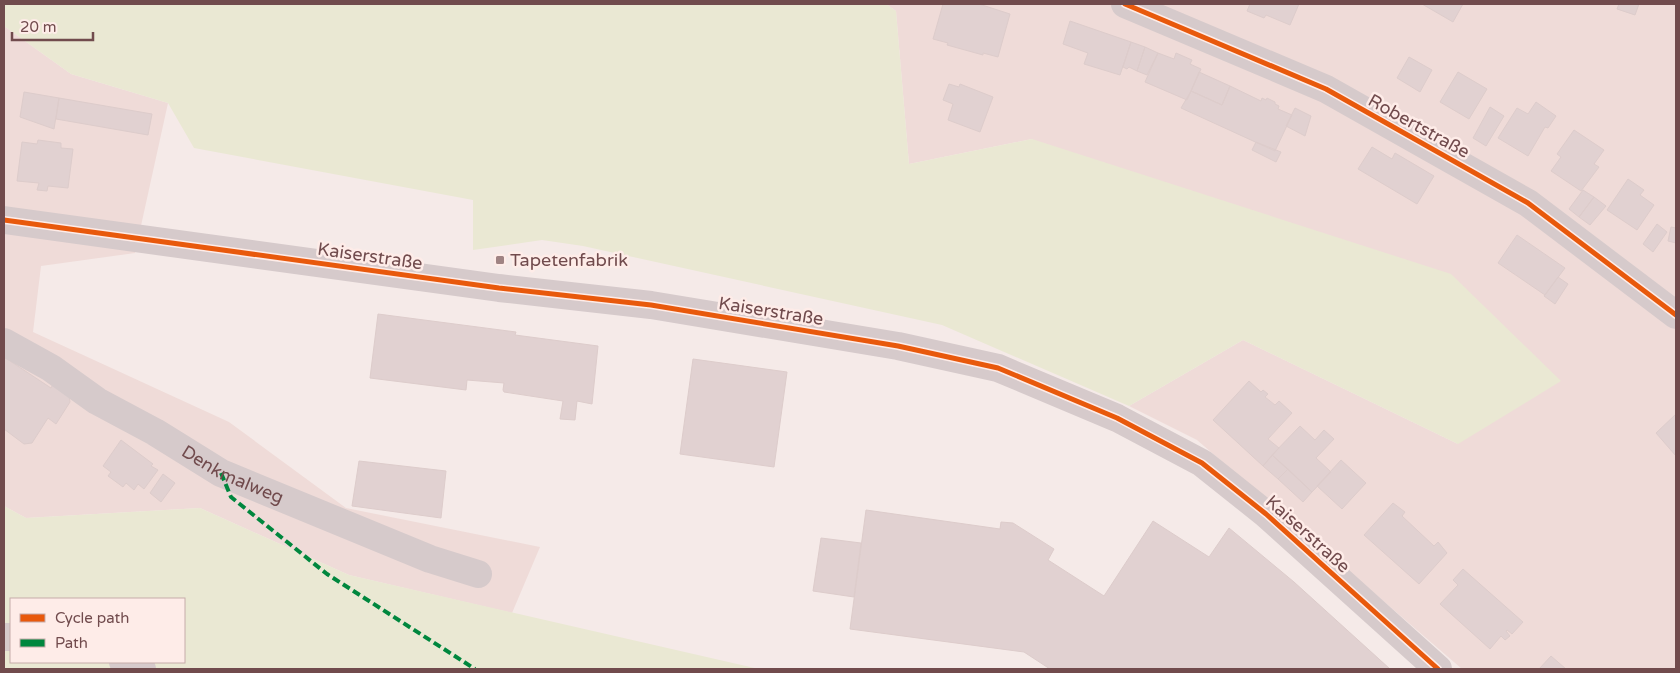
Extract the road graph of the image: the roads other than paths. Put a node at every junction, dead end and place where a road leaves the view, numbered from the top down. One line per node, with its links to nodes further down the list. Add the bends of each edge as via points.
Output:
1 (1125, 4): 3 (street, Robertstraße, via 1326,89 1528,203)
2 (4, 220): 8 (street, Kaiserstraße, via 489,287 650,305 898,346 998,368 1117,418 1202,463 1266,514)
3 (1676, 315)
4 (4, 342): 5 (street, Denkmalweg, via 52,368 97,401 221,473 422,555)
5 (478, 574)
6 (126, 663): 7 (street)
7 (142, 669)
8 (1438, 669)

